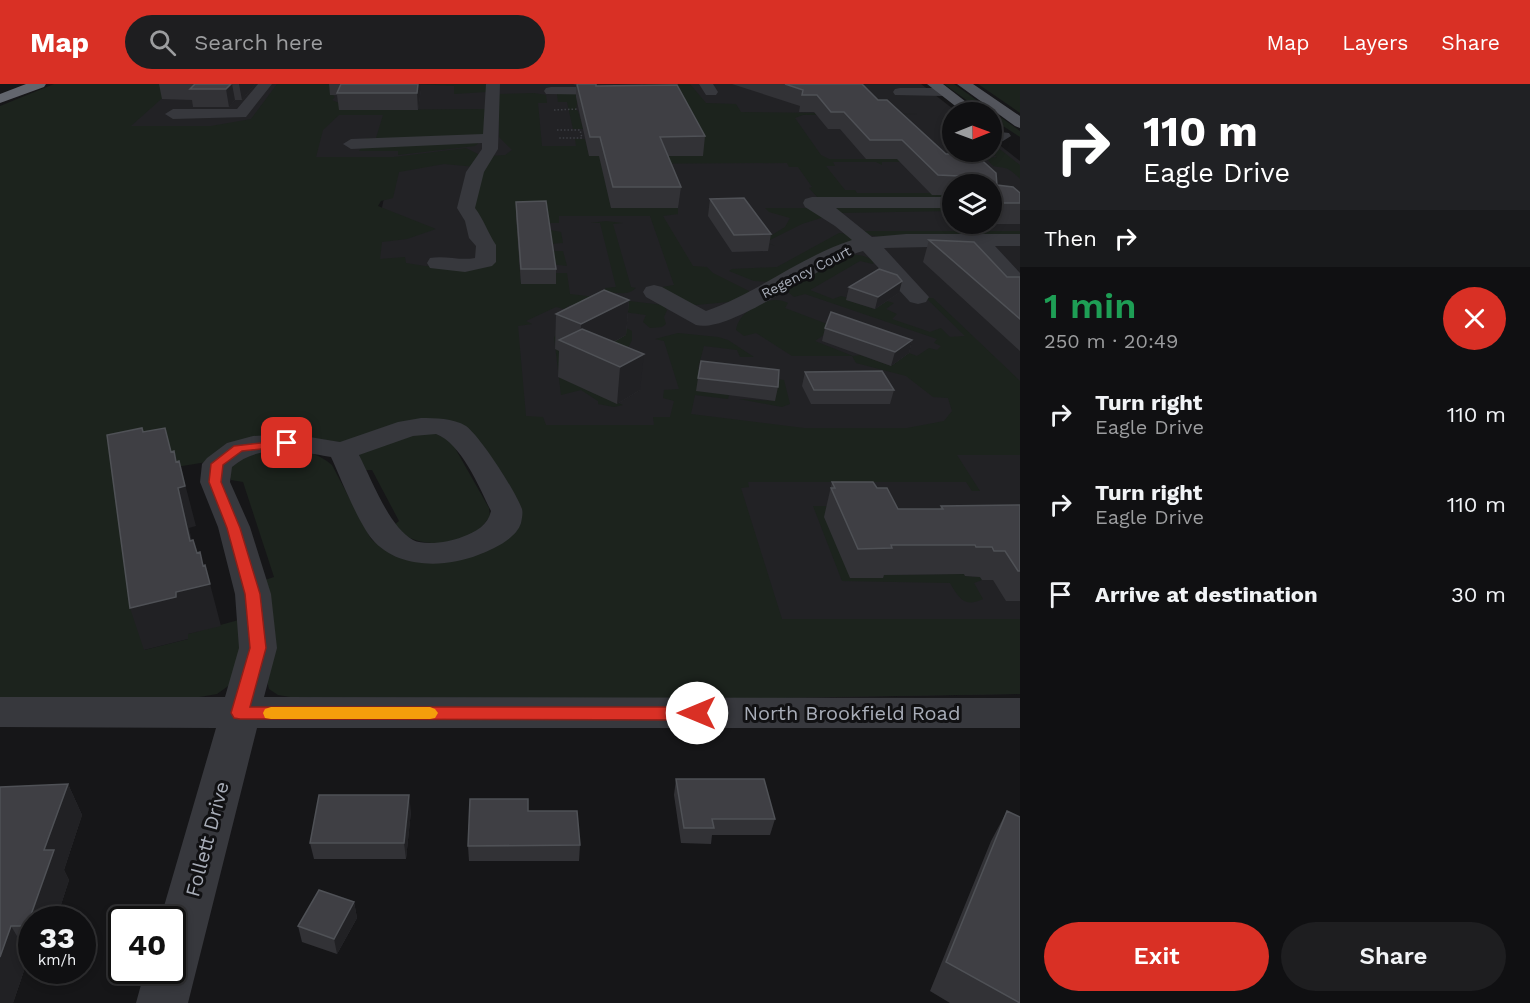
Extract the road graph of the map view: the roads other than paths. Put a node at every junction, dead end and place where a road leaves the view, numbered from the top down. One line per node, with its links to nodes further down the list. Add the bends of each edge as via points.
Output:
1 (39, 84): 9 (highway)
2 (265, 84): 11 (street, via 241,114)
3 (493, 84): 17 (street)
4 (964, 84): 12 (main road)
5 (939, 88): 8 (street); 10 (main road)
6 (550, 91): 7 (street)
7 (631, 91)
8 (900, 92)
9 (0, 99)
10 (958, 102)
11 (173, 114)
12 (1020, 123)
13 (1002, 134): 15 (main road)
14 (1002, 137): 18 (main road)
15 (1020, 140)
16 (351, 144): 17 (street)
17 (491, 144): 23 (street, via 476,172 466,208 486,245 485,262 465,266)
18 (1020, 149)
19 (942, 202): 22 (street, via 812,203)
20 (1020, 240): 21 (street, Regency Court)
21 (979, 241): 22 (street, Regency Court); 24 (street)
22 (869, 243): 25 (street, Regency Court, via 832,255 739,307 704,320); 26 (street)
23 (438, 263)
24 (1020, 286)
25 (654, 292)
26 (918, 297)
27 (342, 451): 27 (street, via 408,428 439,426 456,432 483,466 507,511 504,525 484,541 458,551 420,553 401,547 384,533); 29 (street, Follett Drive, via 307,443 267,443 238,448 217,464 215,482 234,528 252,594 258,648)
28 (0, 712): 29 (street, North Brookfield Road)
29 (240, 713): 30 (street, North Brookfield Road); 31 (street, Follett Drive)
30 (1020, 713)
31 (186, 912)
32 (167, 984): 33 (street)
33 (162, 1003)

